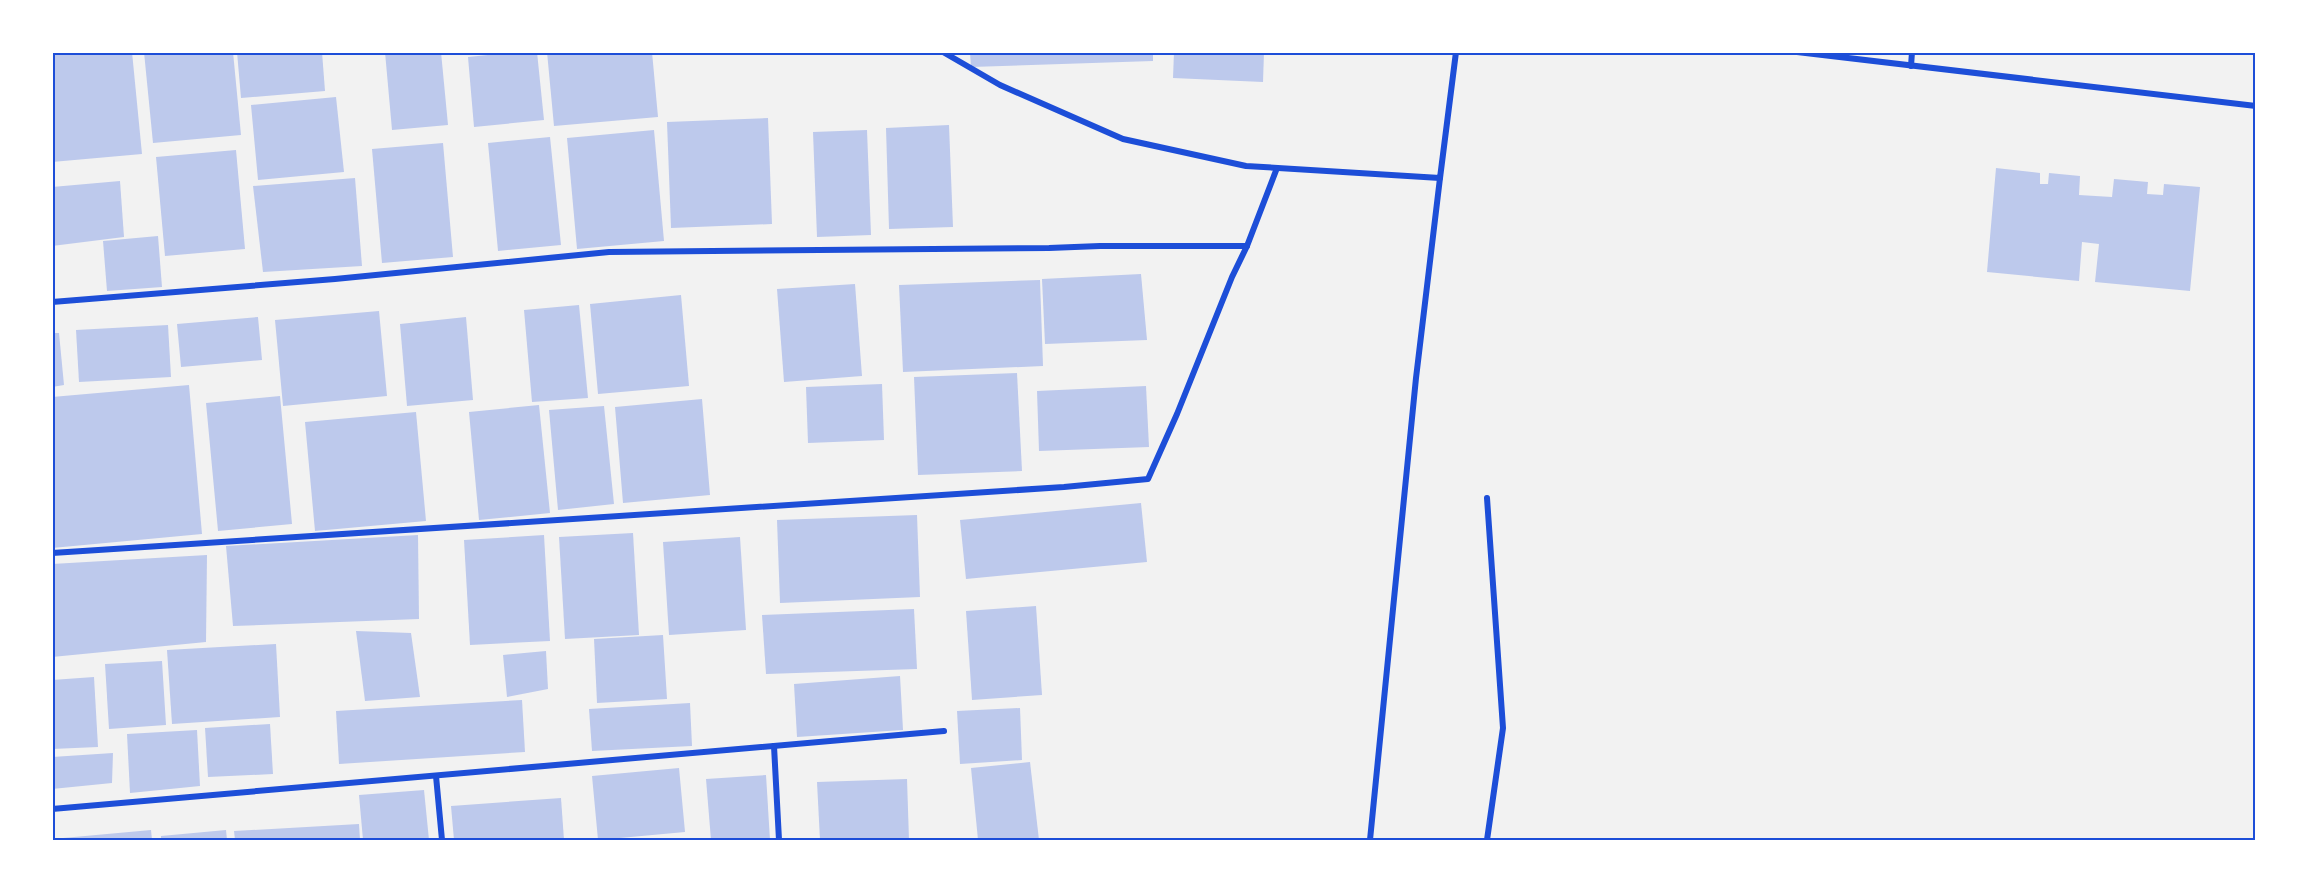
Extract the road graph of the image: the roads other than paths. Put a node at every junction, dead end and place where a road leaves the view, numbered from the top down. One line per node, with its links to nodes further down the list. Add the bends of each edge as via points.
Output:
1 (943, 52): 7 (street, via 1000,85 1123,139 1246,166)
2 (1456, 52): 8 (street)
3 (1797, 52): 5 (street)
4 (1912, 52): 5 (street)
5 (1911, 66): 6 (street)
6 (2256, 106)
7 (1277, 168): 8 (street); 9 (street)
8 (1440, 178): 19 (street)
9 (1247, 246): 10 (street, via 609,252); 12 (street, via 1148,479 1064,488)
10 (52, 302)
11 (1487, 498): 20 (street, via 1503,728)
12 (52, 553)
13 (944, 731): 14 (street)
14 (774, 746): 15 (street); 18 (street)
15 (436, 776): 16 (street); 17 (street)
16 (52, 808)
17 (442, 840)
18 (778, 840)
19 (1370, 840)
20 (1487, 840)

